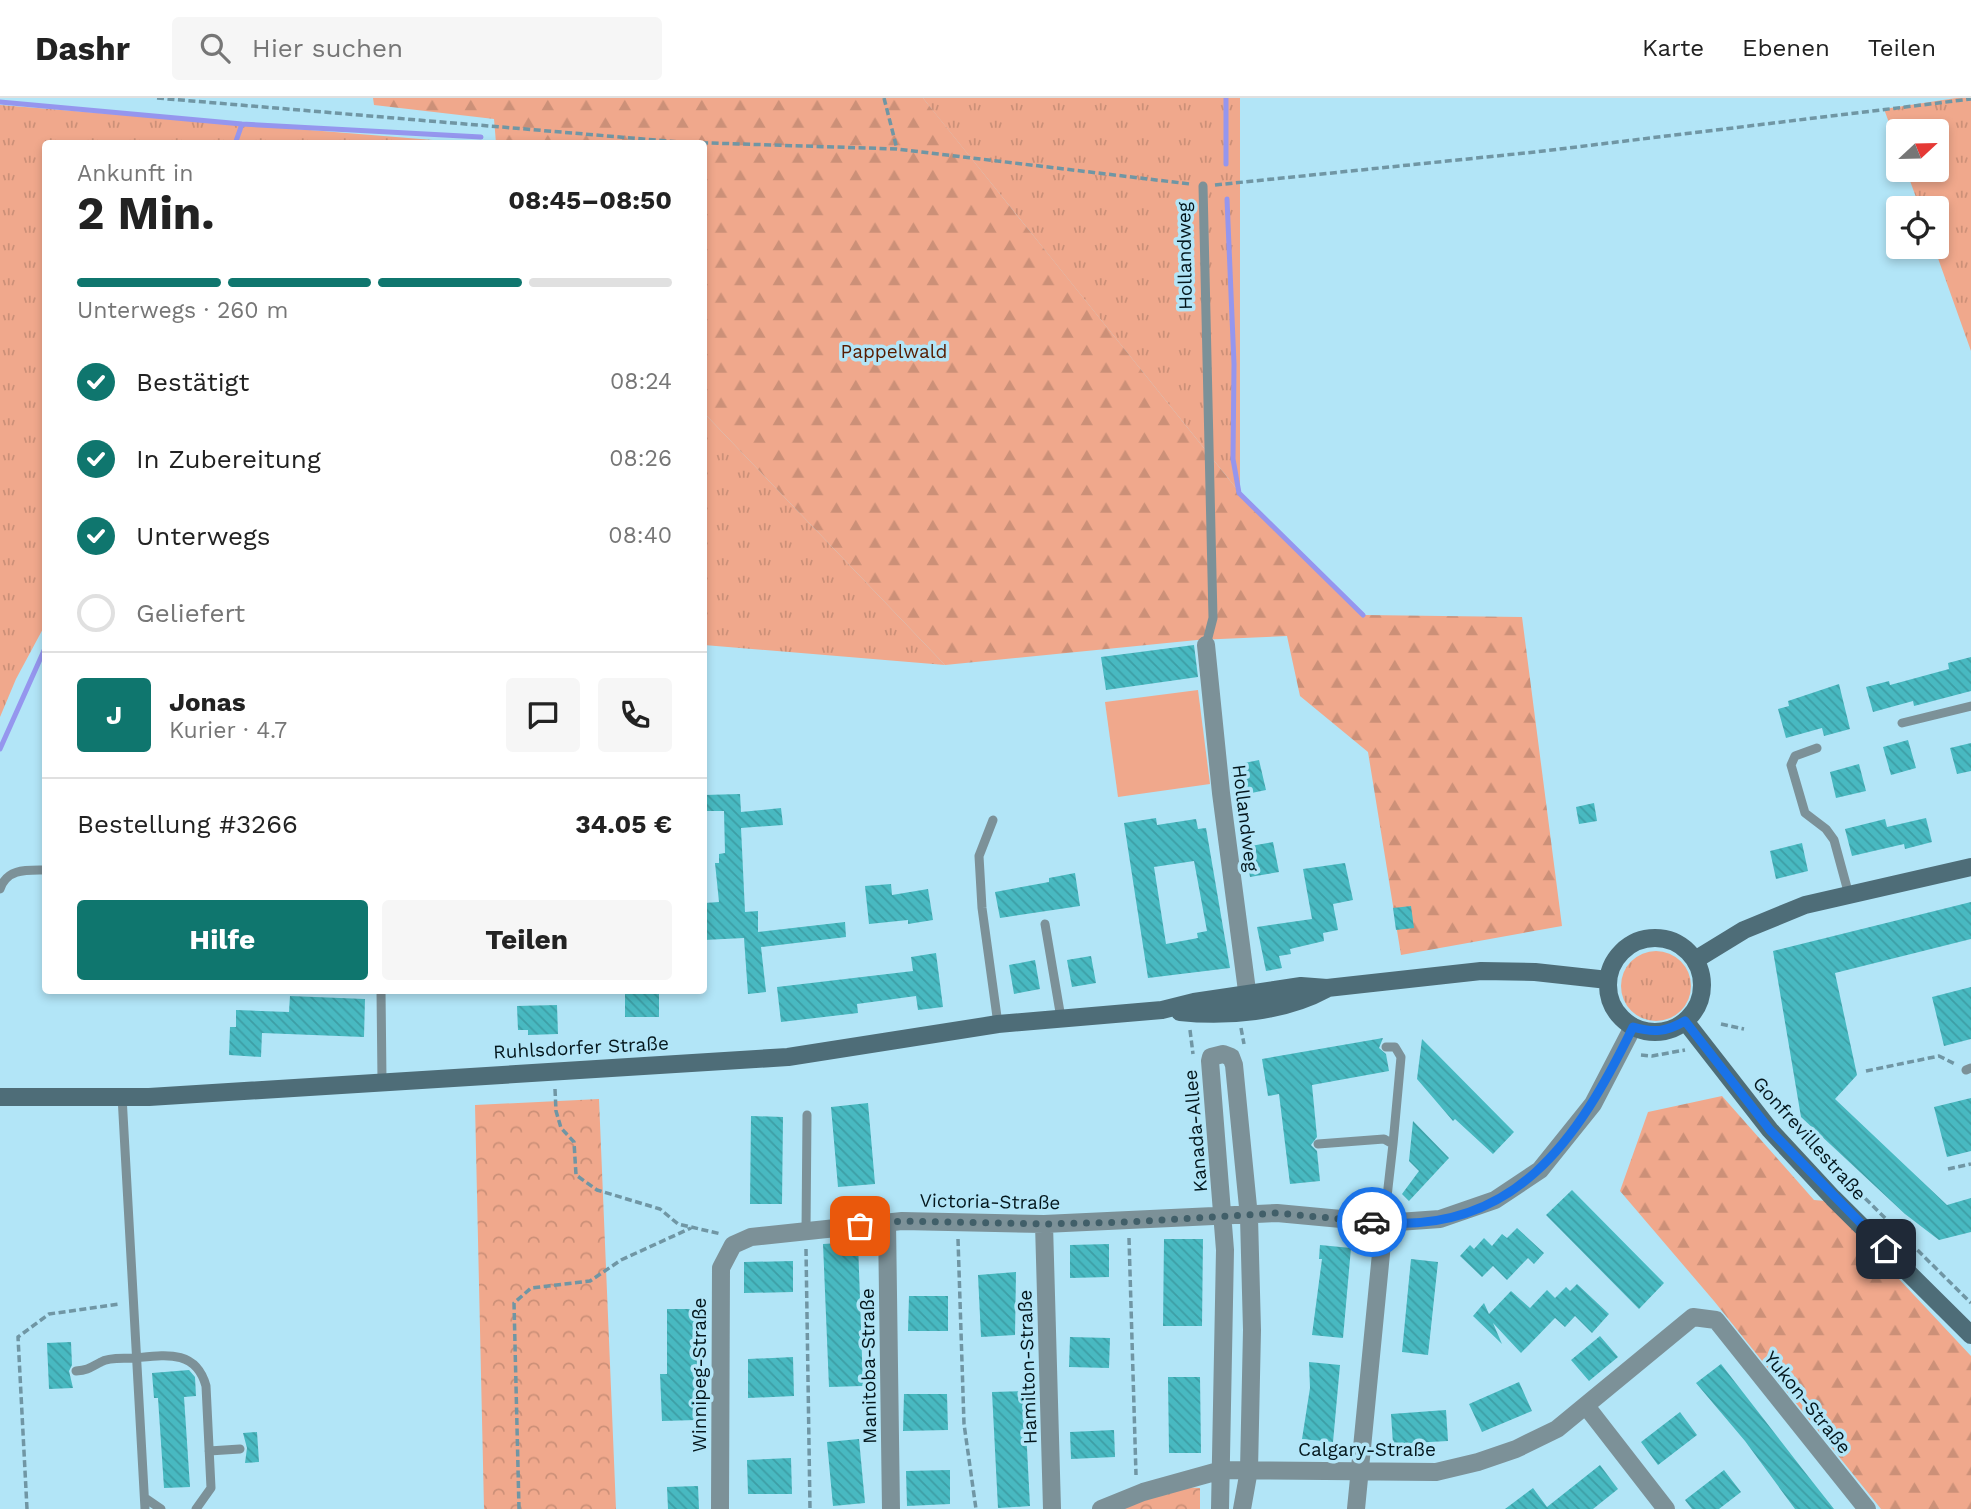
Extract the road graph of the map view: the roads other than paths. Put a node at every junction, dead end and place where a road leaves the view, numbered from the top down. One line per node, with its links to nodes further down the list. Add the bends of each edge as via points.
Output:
1 (1203, 186): 2 (lane, Hollandweg, via 1213,618)
2 (1206, 645): 15 (street, Hollandweg)
3 (1971, 706): 4 (lane)
4 (1902, 723)
5 (1817, 748): 10 (lane, via 1795,756 1791,765 1805,813 1834,840)
6 (993, 820): 18 (lane, via 979,856)
7 (1971, 867): 10 (main road)
8 (42, 870): 9 (lane, via 17,870)
9 (0, 889)
10 (1849, 895): 12 (main road, via 1805,905 1744,930)
11 (1045, 925): 16 (lane)
12 (1695, 960): 13 (main road, via 1670,941 1639,940 1621,952); 17 (main road, via 1700,999)
13 (1608, 980): 15 (main road, Ruhlsdorfer Straße, via 1481,971 1327,988 1301,986); 19 (main road, via 1613,1007)
14 (382, 994): 21 (lane)
15 (1249, 1002): 16 (main road, Ruhlsdorfer Straße)
16 (1061, 1018): 18 (main road, Ruhlsdorfer Straße)
17 (1685, 1021): 19 (main road, via 1660,1031); 35 (main road, Gonfrevillestraße, via 1779,1139)
18 (998, 1024): 21 (main road, Ruhlsdorfer Straße, via 788,1057)
19 (1633, 1027): 30 (street, Victoria-Straße, via 1593,1104 1541,1170 1471,1210 1413,1224)
20 (1386, 1047): 26 (lane, via 1395,1047 1401,1057)
21 (383, 1080): 22 (main road, Ruhlsdorfer Straße)
22 (122, 1096): 23 (main road, Ruhlsdorfer Straße); 36 (lane)
23 (0, 1097)
24 (807, 1115): 32 (lane)
25 (1318, 1144): 26 (lane, via 1384,1139)
26 (1393, 1144): 30 (lane)
27 (1224, 1217): 28 (street, Victoria-Straße); 28 (street, Kanada-Allee, via 1210,1068 1211,1057 1223,1054 1231,1057 1234,1065); 31 (street, Victoria-Straße); 41 (street, Kanada-Allee)
28 (1249, 1217): 30 (street, Victoria-Straße, via 1277,1213); 42 (street, Kanada-Allee)
29 (887, 1223): 31 (street, Victoria-Straße); 32 (street, Victoria-Straße); 49 (street, Manitoba-Straße)
30 (1384, 1223): 43 (street)
31 (1044, 1224): 50 (street, Hamilton-Straße)
32 (806, 1231): 33 (street, Victoria-Straße, via 751,1237)
33 (733, 1245): 48 (street, Winnipeg-Straße, via 721,1268)
34 (1716, 1320): 38 (street, Calgary-Straße, via 1693,1317); 56 (street, Yukon-Straße)
35 (1971, 1335)
36 (136, 1358): 37 (lane, via 102,1361 92,1370); 40 (lane, via 171,1355 195,1363 206,1386); 44 (lane)
37 (76, 1371)
38 (1586, 1406): 43 (street, Calgary-Straße, via 1557,1429 1478,1462 1436,1472); 55 (street)
39 (240, 1449): 40 (lane)
40 (209, 1451): 47 (lane, via 211,1488)
41 (1222, 1470): 42 (street, Calgary-Straße); 51 (street, Calgary-Straße); 52 (street, Kanada-Allee)
42 (1249, 1470): 43 (street, Calgary-Straße); 53 (street, Kanada-Allee)
43 (1359, 1472): 54 (street)
44 (145, 1498): 45 (lane); 46 (lane)
45 (145, 1509)
46 (161, 1509)
47 (196, 1509)
48 (720, 1509)
49 (891, 1509)
50 (1052, 1509)
51 (1101, 1509)
52 (1220, 1509)
53 (1242, 1509)
54 (1356, 1509)
55 (1667, 1509)
56 (1867, 1509)

